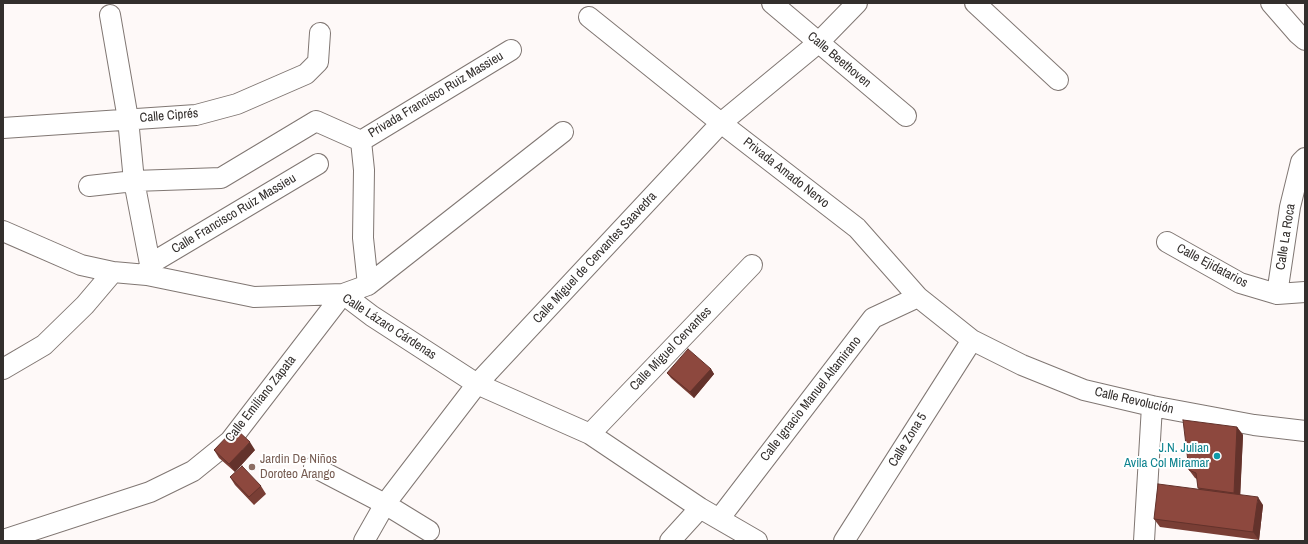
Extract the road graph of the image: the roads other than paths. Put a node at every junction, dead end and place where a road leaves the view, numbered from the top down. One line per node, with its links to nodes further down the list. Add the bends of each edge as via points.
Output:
1 (772, 3): 9 (street, Calle Beethoven)
2 (857, 3): 9 (street, Calle Miguel de Cervantes Saavedra)
3 (975, 3): 11 (street)
4 (1271, 3): 8 (street)
5 (110, 15): 13 (street)
6 (589, 17): 14 (street, Privada Amado Nervo)
7 (320, 33): 13 (street, Calle Ciprés, via 318,62 306,74 237,104 196,115)
8 (1305, 40)
9 (818, 43): 12 (street, Calle Beethoven); 14 (street, Calle Miguel de Cervantes Saavedra)
10 (511, 50): 17 (street, Privada Francisco Ruiz Massieu)
11 (1058, 80)
12 (906, 116)
13 (128, 119): 15 (street, Calle Ciprés); 20 (street)
14 (721, 123): 31 (street, Privada Amado Nervo, via 857,228); 34 (street, Calle Miguel de Cervantes Saavedra)
15 (3, 128)
16 (562, 132): 27 (street)
17 (361, 141): 20 (street, via 316,121 221,178); 27 (street, via 364,170 363,238)
18 (1305, 158): 30 (street, Calle La Roca, via 1301,162 1290,207)
19 (318, 164): 25 (street, Calle Francisco Ruiz Massieu)
20 (134, 181): 21 (street); 25 (street)
21 (89, 186)
22 (3, 231): 26 (street, Calle Lázaro Cárdenas, via 81,265)
23 (1167, 242): 30 (street, Calle Ejidatarios, via 1240,283)
24 (752, 265): 37 (street, Calle Miguel Cervantes)
25 (149, 269): 26 (street, Calle Lázaro Cárdenas); 29 (street, Calle Lázaro Cárdenas, via 254,296)
26 (113, 272): 33 (street, via 85,305 44,345)
27 (368, 285): 29 (street)
28 (1305, 292): 30 (street, Calle Ejidatarios)
29 (343, 294): 34 (street, Calle Lázaro Cárdenas, via 372,316); 43 (street, Calle Emiliano Zapata, via 230,441 193,471 150,492)
30 (1278, 294)
31 (918, 298): 32 (street, Privada Amado Nervo); 41 (street, Calle Ignacio Manuel Altamirano, via 874,318)
32 (972, 340): 35 (street, Calle Revolución, via 1022,365 1084,390); 47 (street, Calle Zona 5)
33 (3, 369)
34 (477, 384): 37 (street, Calle Lázaro Cárdenas); 39 (street, Calle Miguel de Cervantes Saavedra)
35 (1152, 406): 36 (street, Calle Revolución, via 1254,425); 48 (street)
36 (1305, 431)
37 (590, 434): 40 (street, Calle Lázaro Cárdenas)
38 (314, 467): 39 (street)
39 (385, 504): 42 (street); 44 (street, Calle Miguel de Cervantes Saavedra)
40 (700, 508): 41 (street, Calle Lázaro Cárdenas); 45 (street)
41 (719, 519): 46 (street, Calle Lázaro Cárdenas)
42 (429, 531)
43 (3, 540)
44 (364, 541)
45 (670, 541)
46 (757, 541)
47 (844, 541)
48 (1144, 541)

